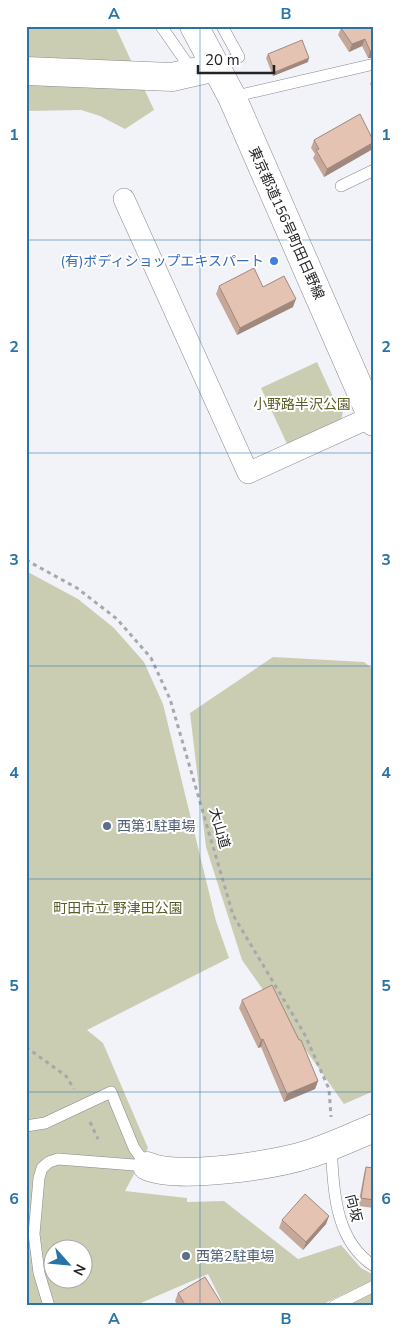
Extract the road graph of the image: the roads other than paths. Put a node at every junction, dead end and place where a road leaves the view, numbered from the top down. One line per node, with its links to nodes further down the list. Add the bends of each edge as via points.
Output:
1 (161, 26): 5 (lane)
2 (194, 26): 5 (main road, 東京都道156号町田日野線)
3 (222, 26): 5 (lane, via 239,57)
4 (370, 65): 7 (lane)
5 (205, 70): 6 (main road, via 172,77); 7 (main road, 東京都道156号町田日野線)
6 (26, 71)
7 (232, 97): 11 (main road, 東京都道156号町田日野線)
8 (374, 170): 9 (lane)
9 (341, 186)
10 (124, 199): 11 (street, via 133,239 211,412 248,473)
11 (373, 420)
12 (26, 1126): 15 (lane, via 45,1123 111,1092 134,1148)
13 (374, 1128): 14 (main road)
14 (330, 1145): 15 (main road, via 309,1154 258,1165 167,1171); 16 (lane, 向坂, via 340,1220 348,1240 361,1258)
15 (147, 1166): 18 (lane, via 58,1159 42,1168 34,1234)
16 (374, 1266)
17 (374, 1286): 19 (lane)
18 (49, 1306)
19 (334, 1306)

